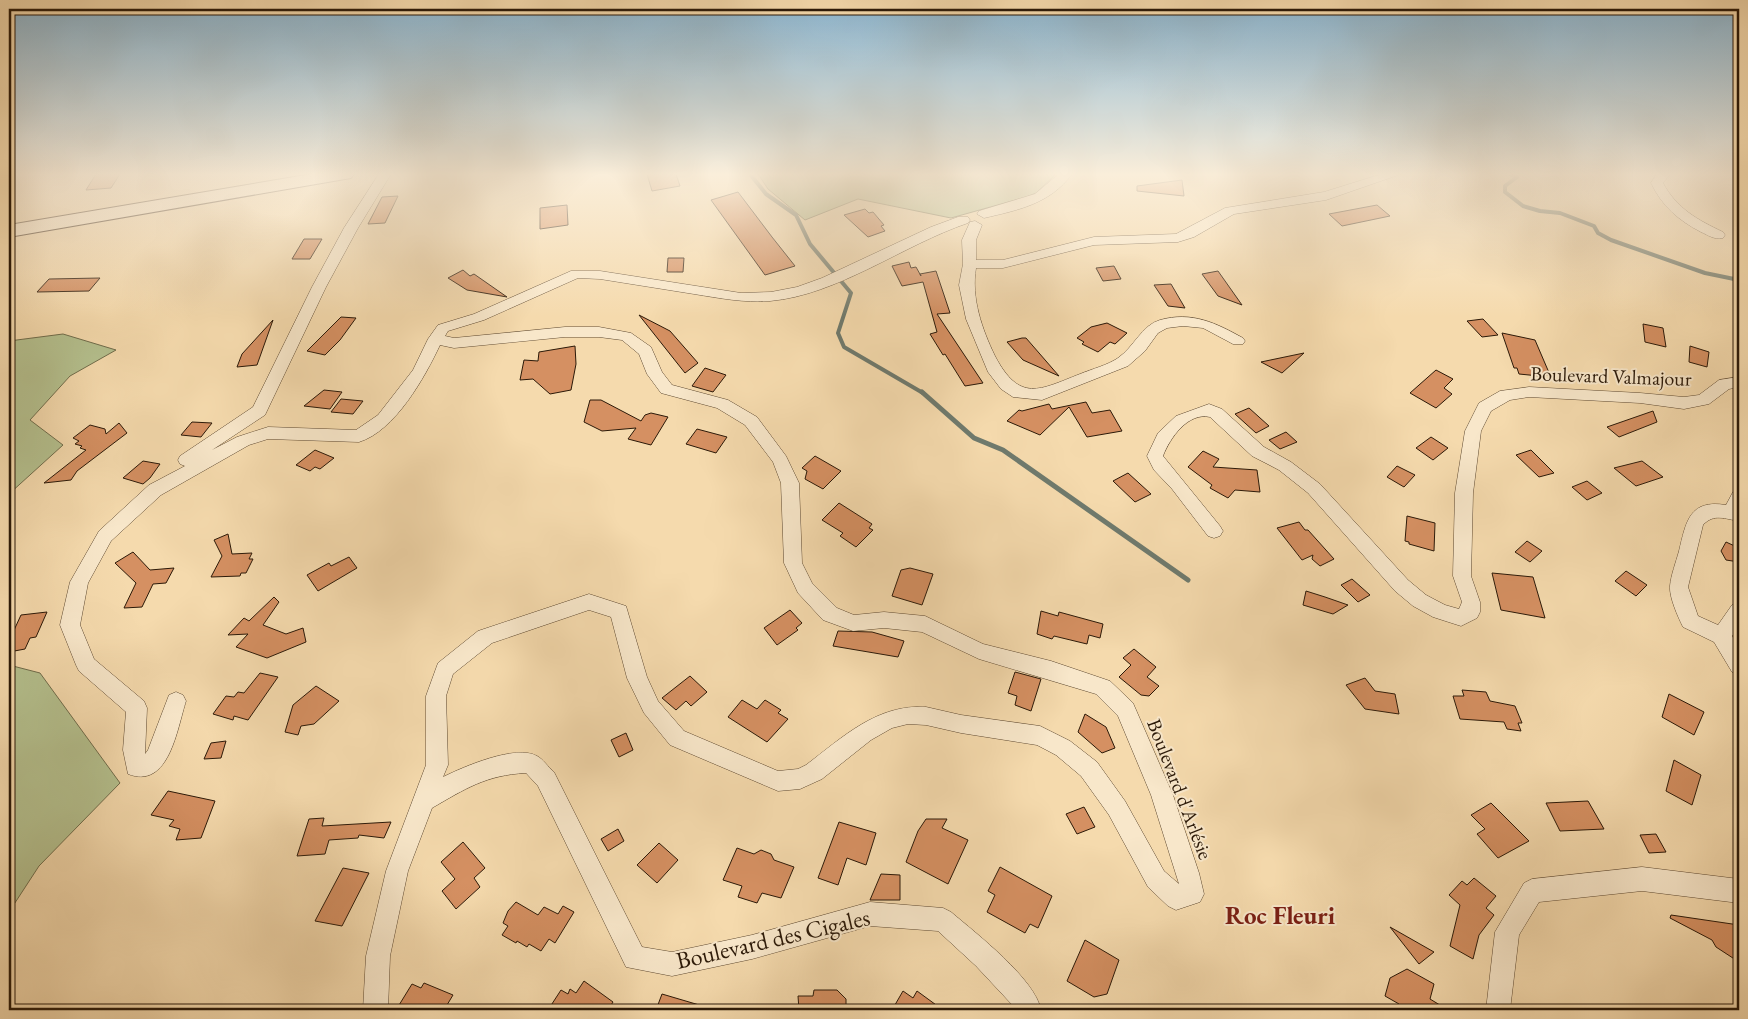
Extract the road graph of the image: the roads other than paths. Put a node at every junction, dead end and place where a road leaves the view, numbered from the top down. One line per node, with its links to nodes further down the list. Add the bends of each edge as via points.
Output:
1 (64, 222): 7 (main road)
2 (355, 222): 13 (street, via 319,287 259,411 179,466)
3 (970, 222): 10 (street, via 784,295 759,298 600,274 576,274 479,317 443,328)
4 (974, 222): 9 (street, via 969,240)
5 (1211, 222): 9 (street, via 1178,238 1094,241 1003,264)
6 (1693, 222): 8 (street)
7 (9, 231)
8 (1718, 235)
9 (970, 264): 11 (street, via 966,285 985,350 996,372 1007,385 1019,392 1042,395 1123,362 1153,330 1163,324 1183,321 1206,324)
10 (435, 339): 13 (street, via 420,372 384,419 359,436 268,433 242,441); 20 (street, Boulevard d'Arlésie, via 454,343 564,332 626,336 646,351 655,374 667,389 722,404 751,421 780,460 790,483 793,563 805,588 830,614 853,623 884,620 925,624 979,651 1102,687 1126,710 1162,795 1192,894 1176,898 1156,879 1117,808 1089,769 1063,748 1040,736 908,715 888,720 864,733 814,772 800,779 778,781 677,738 650,707 637,678 618,612 589,602 485,637 445,669 436,696 437,765)
11 (1238, 341)
12 (1739, 382): 15 (street, Boulevard Valmajour, via 1725,384 1703,400 1684,403 1529,392 1506,395 1485,407 1473,431 1464,493 1462,576 1471,602 1466,616 1450,616 1412,594 1376,559 1325,499 1284,465 1264,456 1209,410 1174,423 1164,434 1155,456)
13 (155, 490): 19 (street, via 105,536 79,582 70,625 86,665 137,708 136,767 146,768 157,756)
14 (1737, 508): 17 (street, via 1704,512 1695,522 1680,587 1690,621)
15 (1214, 531)
16 (1739, 611): 17 (street)
17 (1721, 636): 18 (street)
18 (1739, 666)
19 (176, 701)
20 (424, 800): 22 (street, Boulevard des Cigales, via 464,776 504,763 530,764 546,779 635,958 672,964 752,947 870,914 943,920 985,957); 23 (street, via 397,871 378,956)
21 (1739, 890): 24 (street, via 1642,879 1532,891 1507,932)
22 (1023, 1008)
23 (375, 1010)
24 (1498, 1010)

